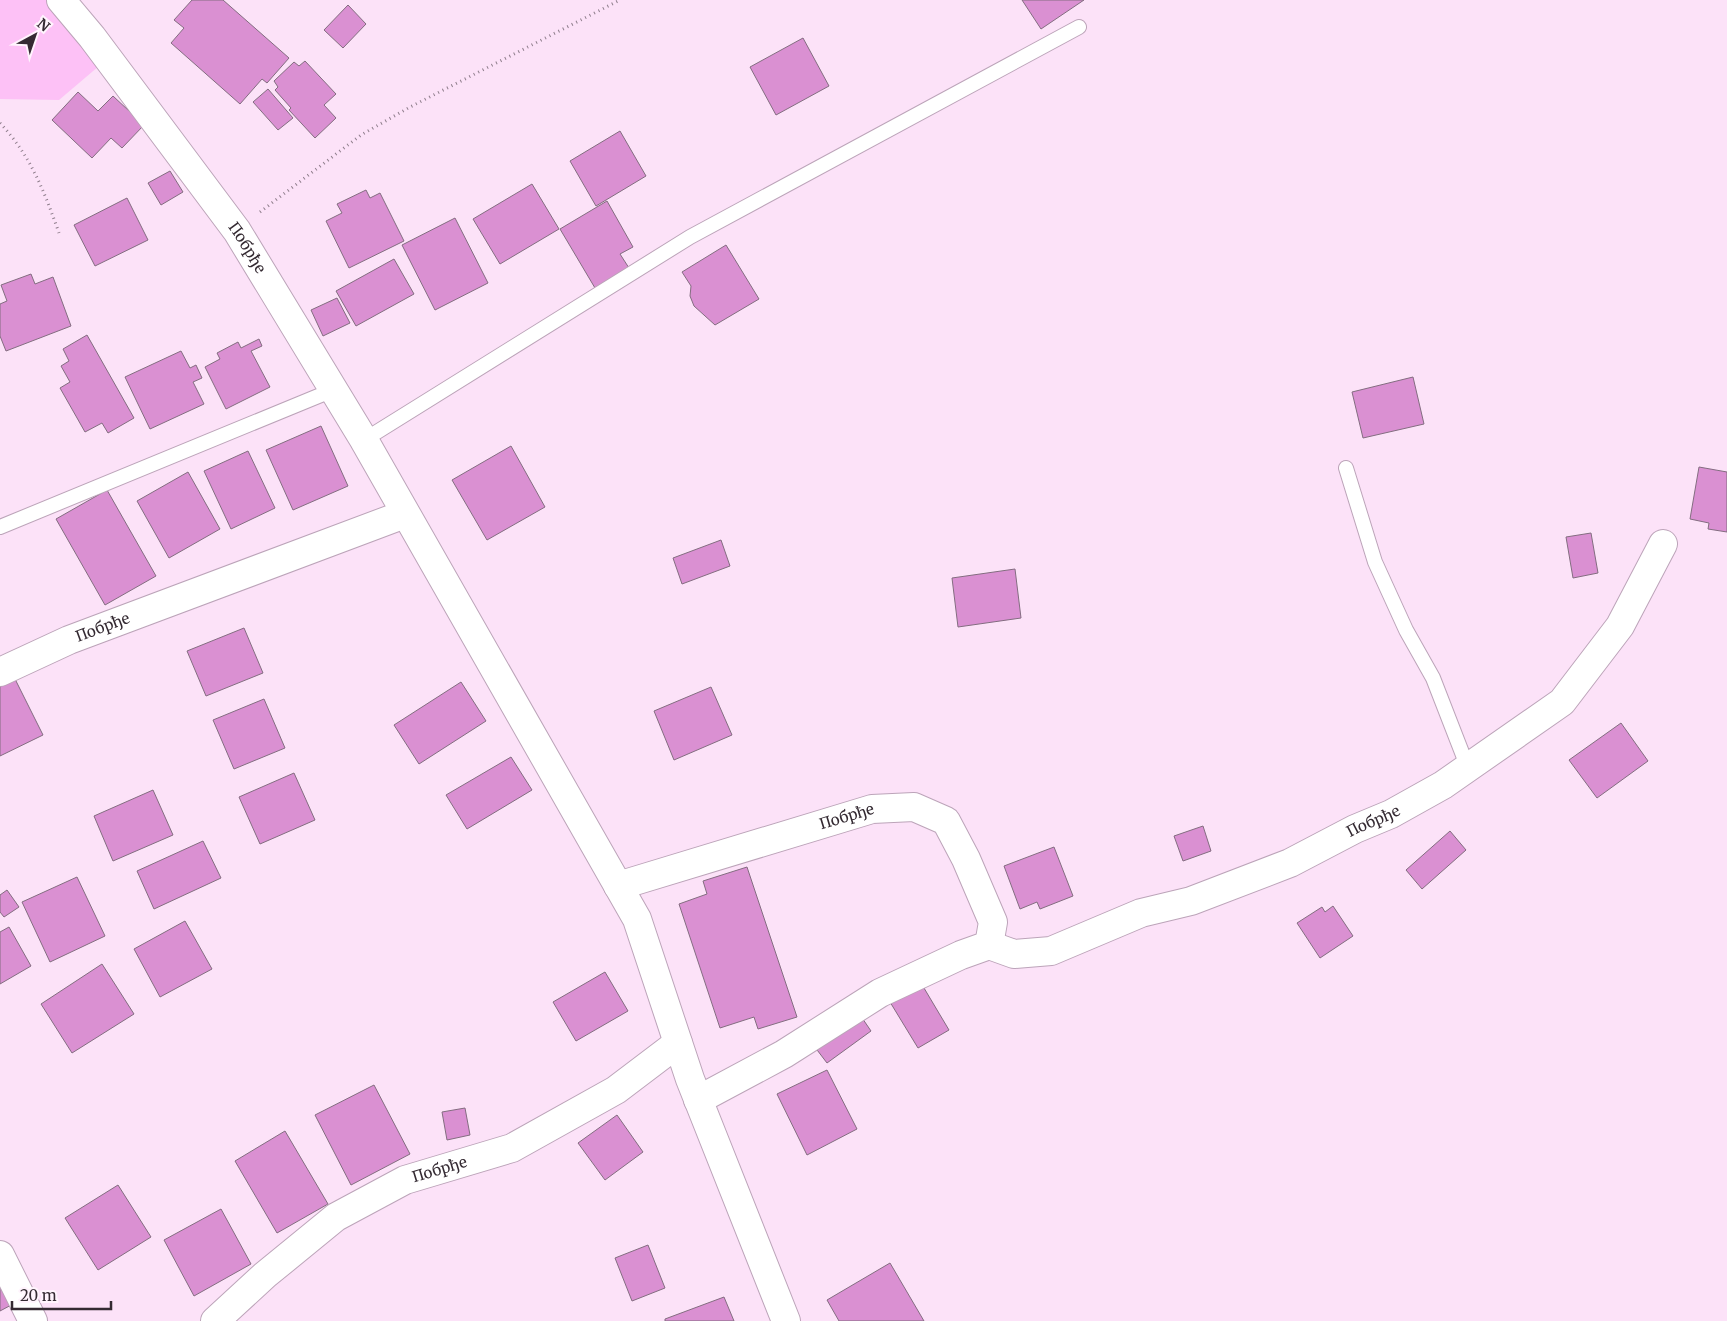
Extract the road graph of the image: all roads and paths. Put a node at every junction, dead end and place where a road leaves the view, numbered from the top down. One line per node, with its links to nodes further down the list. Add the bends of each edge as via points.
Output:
1 (61, 0): 5 (street, Побрђе)
2 (620, 0): 5 (path, via 361,135)
3 (1080, 27): 8 (lane, via 690,236)
4 (0, 123): 6 (path, via 15,138 40,179)
5 (237, 231): 7 (street, Побрђе)
6 (59, 233)
7 (333, 390): 8 (street, Побрђе); 11 (lane)
8 (364, 440): 10 (street, Побрђе)
9 (1346, 468): 14 (lane, via 1375,562 1406,630 1433,678)
10 (406, 514): 13 (street, Побрђе, via 69,640); 15 (street, Побрђе)
11 (0, 526)
12 (1663, 544): 14 (street, Побрђе, via 1620,626 1562,702)
13 (0, 672)
14 (1468, 768): 16 (street, Побрђе, via 1391,814 1290,863 1191,901 1141,912 1050,951 1014,954)
15 (618, 886): 16 (street, Побрђе, via 872,809 914,807 946,821 993,922); 17 (street, Побрђе, via 636,919)
16 (989, 945): 18 (street, via 880,993 784,1054)
17 (678, 1042): 18 (street, Побрђе); 21 (street, Побрђе, via 616,1090 512,1148 405,1180 336,1217)
18 (698, 1100): 22 (street, Побрђе)
19 (0, 1255): 20 (street)
20 (33, 1321)
21 (215, 1321)
22 (786, 1321)

